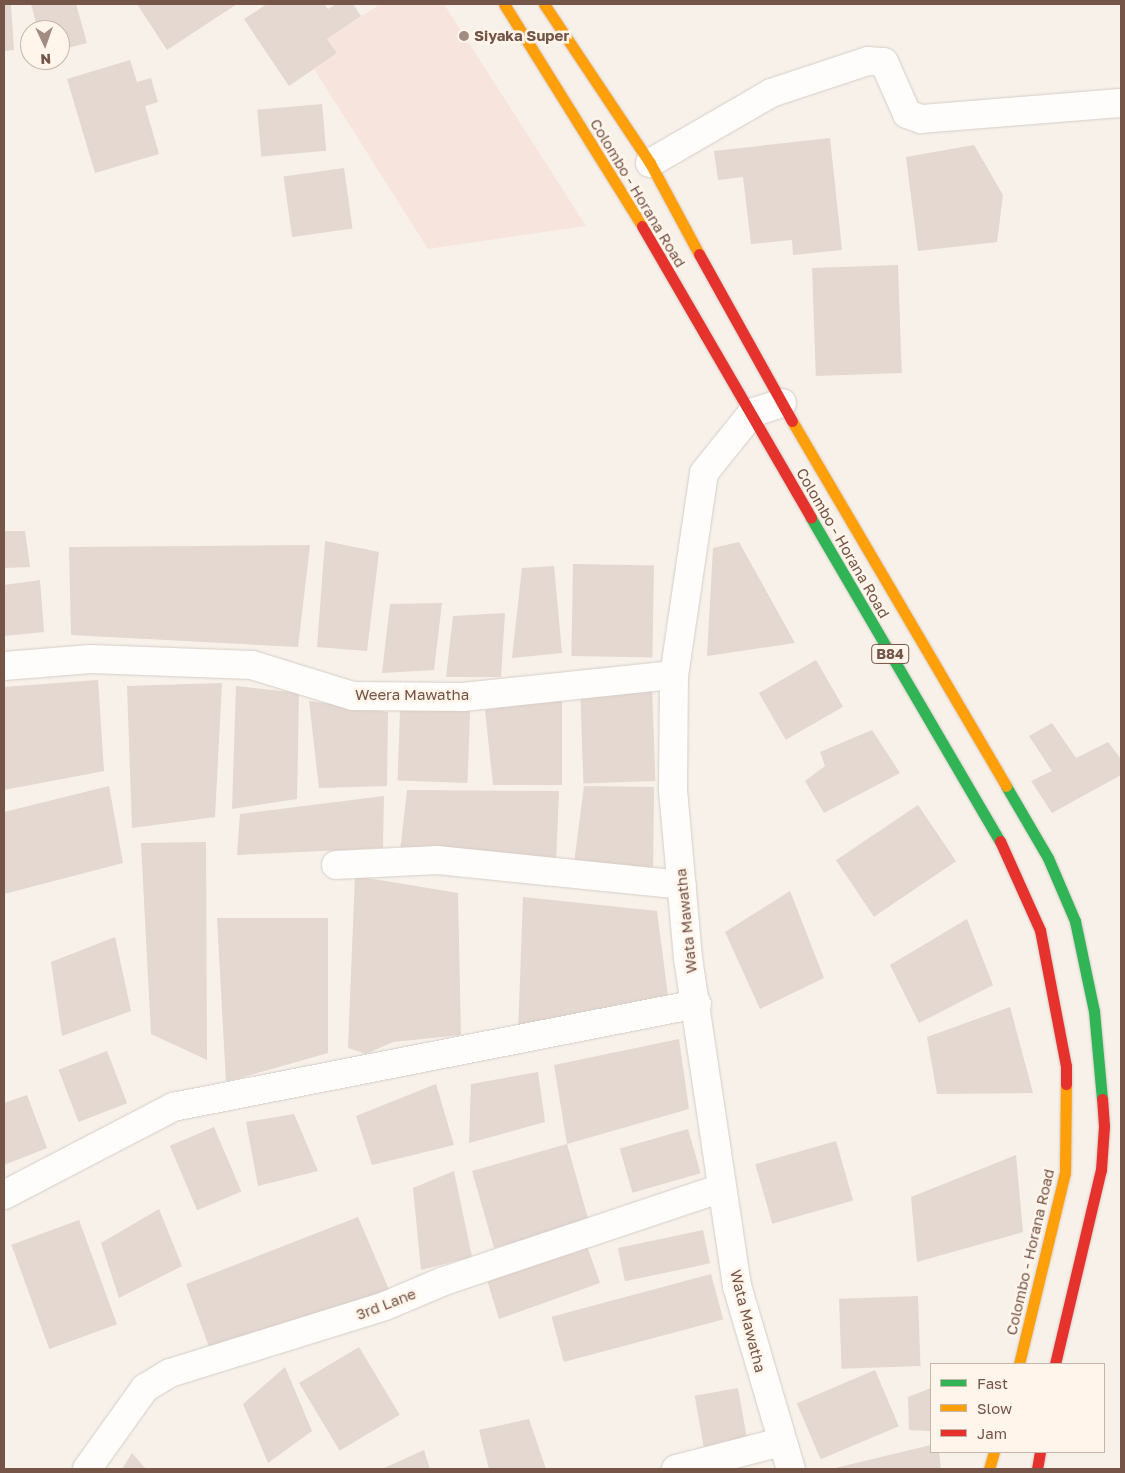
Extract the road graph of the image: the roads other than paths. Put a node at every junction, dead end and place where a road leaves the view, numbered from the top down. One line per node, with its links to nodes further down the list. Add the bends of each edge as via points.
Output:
1 (504, 4): 6 (main road, Colombo - Horana Road / B84, via 619,188)
2 (544, 4): 4 (main road, Colombo - Horana Road / B84)
3 (1121, 103): 4 (street, via 921,120 906,114 884,62 868,60 771,93)
4 (650, 163): 5 (main road, Colombo - Horana Road / B84)
5 (782, 403): 6 (street); 15 (main road, Colombo - Horana Road / B84, via 1048,858 1076,922 1094,1010 1104,1126 1101,1170)
6 (752, 413): 8 (street, Wata Mawatha, via 704,473); 14 (main road, Colombo - Horana Road / B84, via 841,573 1006,852 1040,930 1066,1066 1067,1137 1065,1173)
7 (4, 666): 8 (street, Weera Mawatha, via 91,659 252,665 353,696 463,697)
8 (674, 675): 10 (street, Wata Mawatha, via 673,790)
9 (336, 865): 10 (street, via 437,860)
10 (682, 885): 11 (street, Wata Mawatha, via 688,958)
11 (697, 1004): 12 (street, Wata Mawatha); 13 (street, via 173,1107)
12 (722, 1188): 16 (street, Wata Mawatha, via 737,1286); 19 (street, 3rd Lane, via 444,1281 386,1306 170,1373 145,1388)
13 (4, 1195)
14 (1019, 1363)
15 (1055, 1363)
16 (781, 1442): 20 (street); 21 (street, Wata Mawatha)
17 (994, 1453): 22 (main road)
18 (1040, 1453): 23 (main road)
19 (87, 1469)
20 (676, 1469)
21 (791, 1469)
22 (989, 1469)
23 (1037, 1469)

